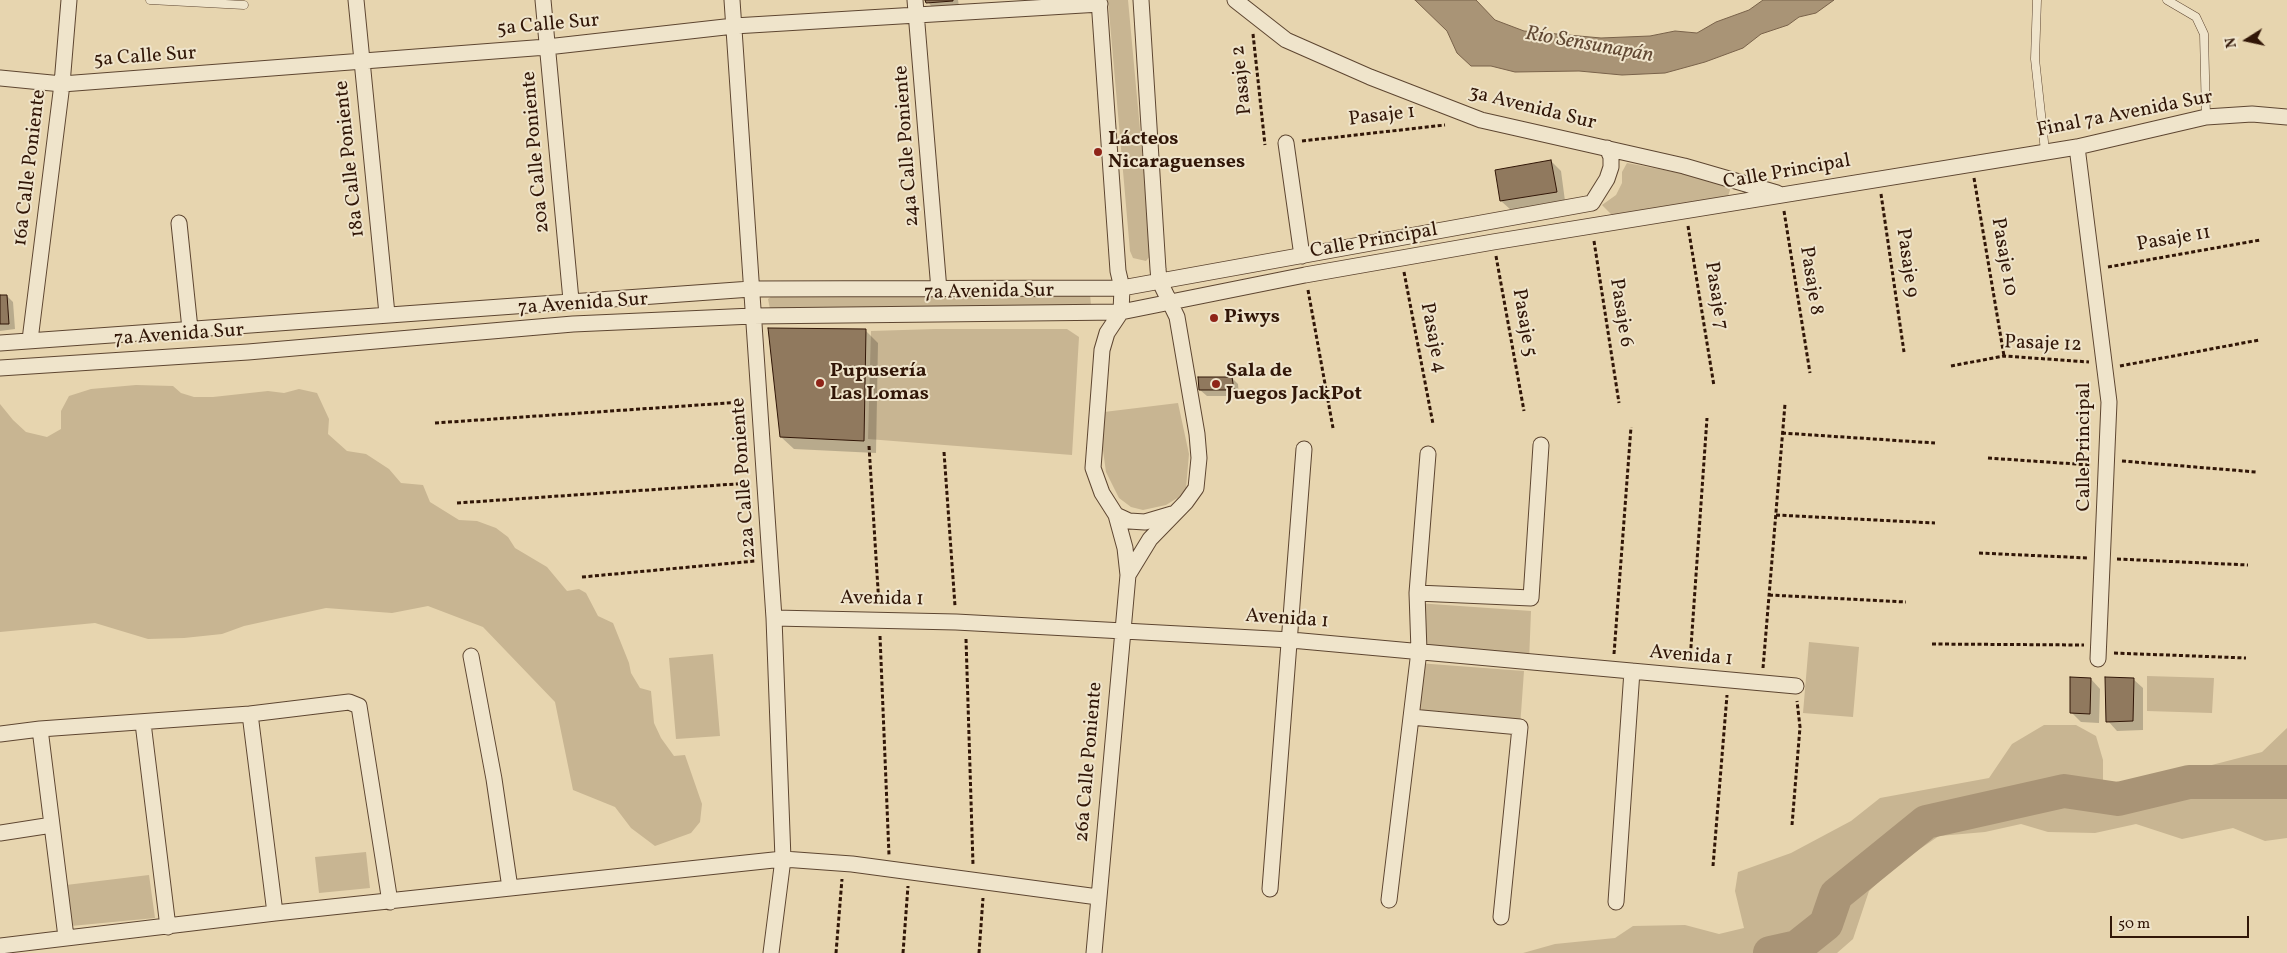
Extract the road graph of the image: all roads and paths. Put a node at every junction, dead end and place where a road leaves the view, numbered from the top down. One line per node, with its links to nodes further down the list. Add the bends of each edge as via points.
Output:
1 (69, 0): 18 (street, 16a Calle Poniente)
2 (150, 0): 11 (lane)
3 (356, 0): 16 (street, 18a Calle Poniente)
4 (542, 0): 15 (street, 20a Calle Poniente)
5 (732, 0): 14 (street, 22a Calle Poniente)
6 (1142, 0): 41 (street)
7 (1235, 0): 13 (street, 3a Avenida Sur)
8 (2037, 0): 26 (lane, via 2035,59)
9 (2167, 0): 19 (lane, via 2196,17 2204,34)
10 (1099, 2): 12 (street, 5a Calle Sur); 42 (street, via 1118,271)
11 (244, 5)
12 (916, 7): 14 (street, 5a Calle Sur); 44 (street, 24a Calle Poniente)
13 (1251, 12): 23 (path, Pasaje 2); 25 (street, 3a Avenida Sur, via 1286,40 1481,120)
14 (734, 26): 15 (street, 5a Calle Sur); 43 (street, 22a Calle Poniente)
15 (547, 47): 16 (street, 5a Calle Sur); 45 (street, 20a Calle Poniente)
16 (361, 62): 18 (street, 5a Calle Sur); 48 (street, 18a Calle Poniente)
17 (0, 78): 18 (street, 5a Calle Sur)
18 (62, 84): 51 (street, 16a Calle Poniente)
19 (2206, 117): 20 (street, Final 7a Avenida Sur, via 2252,114); 24 (street, Final 7a Avenida Sur)
20 (2287, 117)
21 (1452, 124): 22 (path, Pasaje 1)
22 (1286, 143): 37 (street)
23 (1265, 145)
24 (2077, 147): 26 (street, Final 7a Avenida Sur); 39 (street, Calle Principal)
25 (1607, 148): 29 (street, 3a Avenida Sur); 30 (street, via 1611,167)
26 (2044, 151): 27 (street, Final 7a Avenida Sur)
27 (1972, 163): 28 (street, Calle Principal); 55 (path, Pasaje 10)
28 (1878, 178): 29 (street, Calle Principal); 54 (path, Pasaje 9)
29 (1781, 194): 31 (street, Calle Principal); 59 (path, Pasaje 8)
30 (1592, 203): 33 (street); 37 (street, Calle Principal)
31 (1685, 210): 33 (street, Calle Principal); 60 (path, Pasaje 7)
32 (180, 223): 50 (street)
33 (1610, 224): 34 (street, Calle Principal)
34 (1592, 227): 36 (street, Calle Principal); 62 (path, Pasaje 6)
35 (2260, 240): 39 (path, Pasaje 11)
36 (1493, 242): 38 (street, Calle Principal); 64 (path, Pasaje 5)
37 (1302, 256): 41 (street, Calle Principal)
38 (1402, 258): 40 (street, Calle Principal); 67 (path, Pasaje 4)
39 (2093, 269): 57 (street, Calle Principal)
40 (1305, 275): 46 (street, Calle Principal); 69 (path)
41 (1159, 280): 42 (street, 7a Avenida Sur); 46 (street)
42 (1122, 288): 44 (street, 7a Avenida Sur); 47 (street)
43 (751, 289): 44 (street, 7a Avenida Sur); 45 (street, 7a Avenida Sur); 49 (street, 22a Calle Poniente)
44 (939, 290)
45 (571, 300): 48 (street, 7a Avenida Sur)
46 (1169, 301): 47 (street, 7a Avenida Sur); 82 (street, 26a Calle Poniente, via 1177,317 1199,458 1196,488)
47 (1121, 312): 49 (street, 7a Avenida Sur); 83 (street, 26a Calle Poniente, via 1107,333 1102,350 1092,468)
48 (387, 314): 50 (street, 7a Avenida Sur)
49 (753, 316): 58 (street, 7a Avenida Sur, via 572,324 248,352); 61 (street, 22a Calle Poniente)
50 (190, 329): 51 (street, 7a Avenida Sur)
51 (30, 340): 53 (street, 7a Avenida Sur)
52 (2259, 340): 57 (path, Pasaje 12)
53 (0, 343)
54 (1904, 352)
55 (2004, 356): 56 (path, Pasaje 12); 57 (path, Pasaje 12)
56 (1951, 366)
57 (2104, 366): 78 (street, Calle Principal, via 2109,402)
58 (0, 368)
59 (1810, 373)
60 (1714, 386)
61 (761, 400): 66 (path); 80 (street, 22a Calle Poniente)
62 (1619, 403)
63 (1785, 404): 70 (path)
64 (1524, 411)
65 (1707, 418): 107 (path)
66 (435, 423)
67 (1433, 424)
68 (1631, 427): 105 (path)
69 (1334, 428)
70 (1782, 433): 71 (path); 84 (path)
71 (1935, 443)
72 (1541, 445): 92 (street, via 1531,598)
73 (869, 446): 96 (path)
74 (1304, 449): 99 (street)
75 (944, 452): 97 (path)
76 (1428, 454): 92 (street)
77 (1988, 458): 78 (path)
78 (2107, 463): 79 (path); 87 (street, Calle Principal)
79 (2256, 472)
80 (766, 482): 81 (path); 88 (street, 22a Calle Poniente)
81 (457, 504)
82 (1177, 512): 83 (street, via 1145,522 1129,521); 90 (street, 26a Calle Poniente, via 1150,539)
83 (1116, 515): 90 (street, 26a Calle Poniente)
84 (1776, 515): 85 (path); 93 (path)
85 (1935, 523)
86 (1979, 553): 87 (path)
87 (2103, 558): 89 (path); 102 (street, Calle Principal)
88 (771, 559): 91 (path); 95 (street, 22a Calle Poniente)
89 (2248, 566)
90 (1128, 575): 98 (street, 26a Calle Poniente)
91 (582, 576)
92 (1417, 593): 101 (street)
93 (1769, 595): 94 (path); 109 (path)
94 (1906, 602)
95 (774, 618): 96 (street, Avenida 1); 119 (street, 22a Calle Poniente)
96 (880, 620): 97 (street, Avenida 1); 122 (path)
97 (961, 622): 98 (street, Avenida 1); 124 (path)
98 (1122, 631): 99 (street, Avenida 1); 127 (street, 26a Calle Poniente)
99 (1291, 640): 101 (street, Avenida 1); 126 (street)
100 (1932, 644): 102 (path)
101 (1419, 651): 105 (street, Avenida 1); 112 (street)
102 (2098, 652): 104 (path)
103 (471, 656): 125 (street)
104 (2246, 658)
105 (1613, 670): 106 (street, Avenida 1)
106 (1632, 671): 107 (street, Avenida 1); 130 (street)
107 (1689, 676): 108 (street, Avenida 1)
108 (1728, 680): 109 (street, Avenida 1); 121 (path)
109 (1762, 683): 110 (street, Avenida 1)
110 (1796, 686): 117 (path, via 1800,727)
111 (250, 714): 113 (street); 129 (street, via 348,702 359,706); 131 (street)
112 (1411, 717): 128 (street); 132 (street, via 1520,727)
113 (143, 723): 114 (street); 133 (street)
114 (40, 729): 115 (street); 116 (street)
115 (0, 734)
116 (52, 825): 118 (street); 134 (street)
117 (1792, 825)
118 (0, 833)
119 (783, 859): 120 (street); 125 (street); 136 (street, 22a Calle Poniente)
120 (843, 864): 122 (street); 137 (path)
121 (1713, 866)
122 (890, 869): 123 (street)
123 (909, 872): 124 (street); 138 (path)
124 (979, 882): 127 (street); 139 (path)
125 (510, 888): 129 (street)
126 (1270, 889)
127 (1098, 896): 140 (street, 26a Calle Poniente)
128 (1389, 900)
129 (390, 902): 131 (street)
130 (1616, 902)
131 (275, 913): 133 (street)
132 (1501, 917)
133 (168, 927): 134 (street)
134 (66, 937): 135 (street)
135 (0, 946)
136 (771, 953)
137 (836, 953)
138 (903, 953)
139 (979, 953)
140 (1094, 953)

